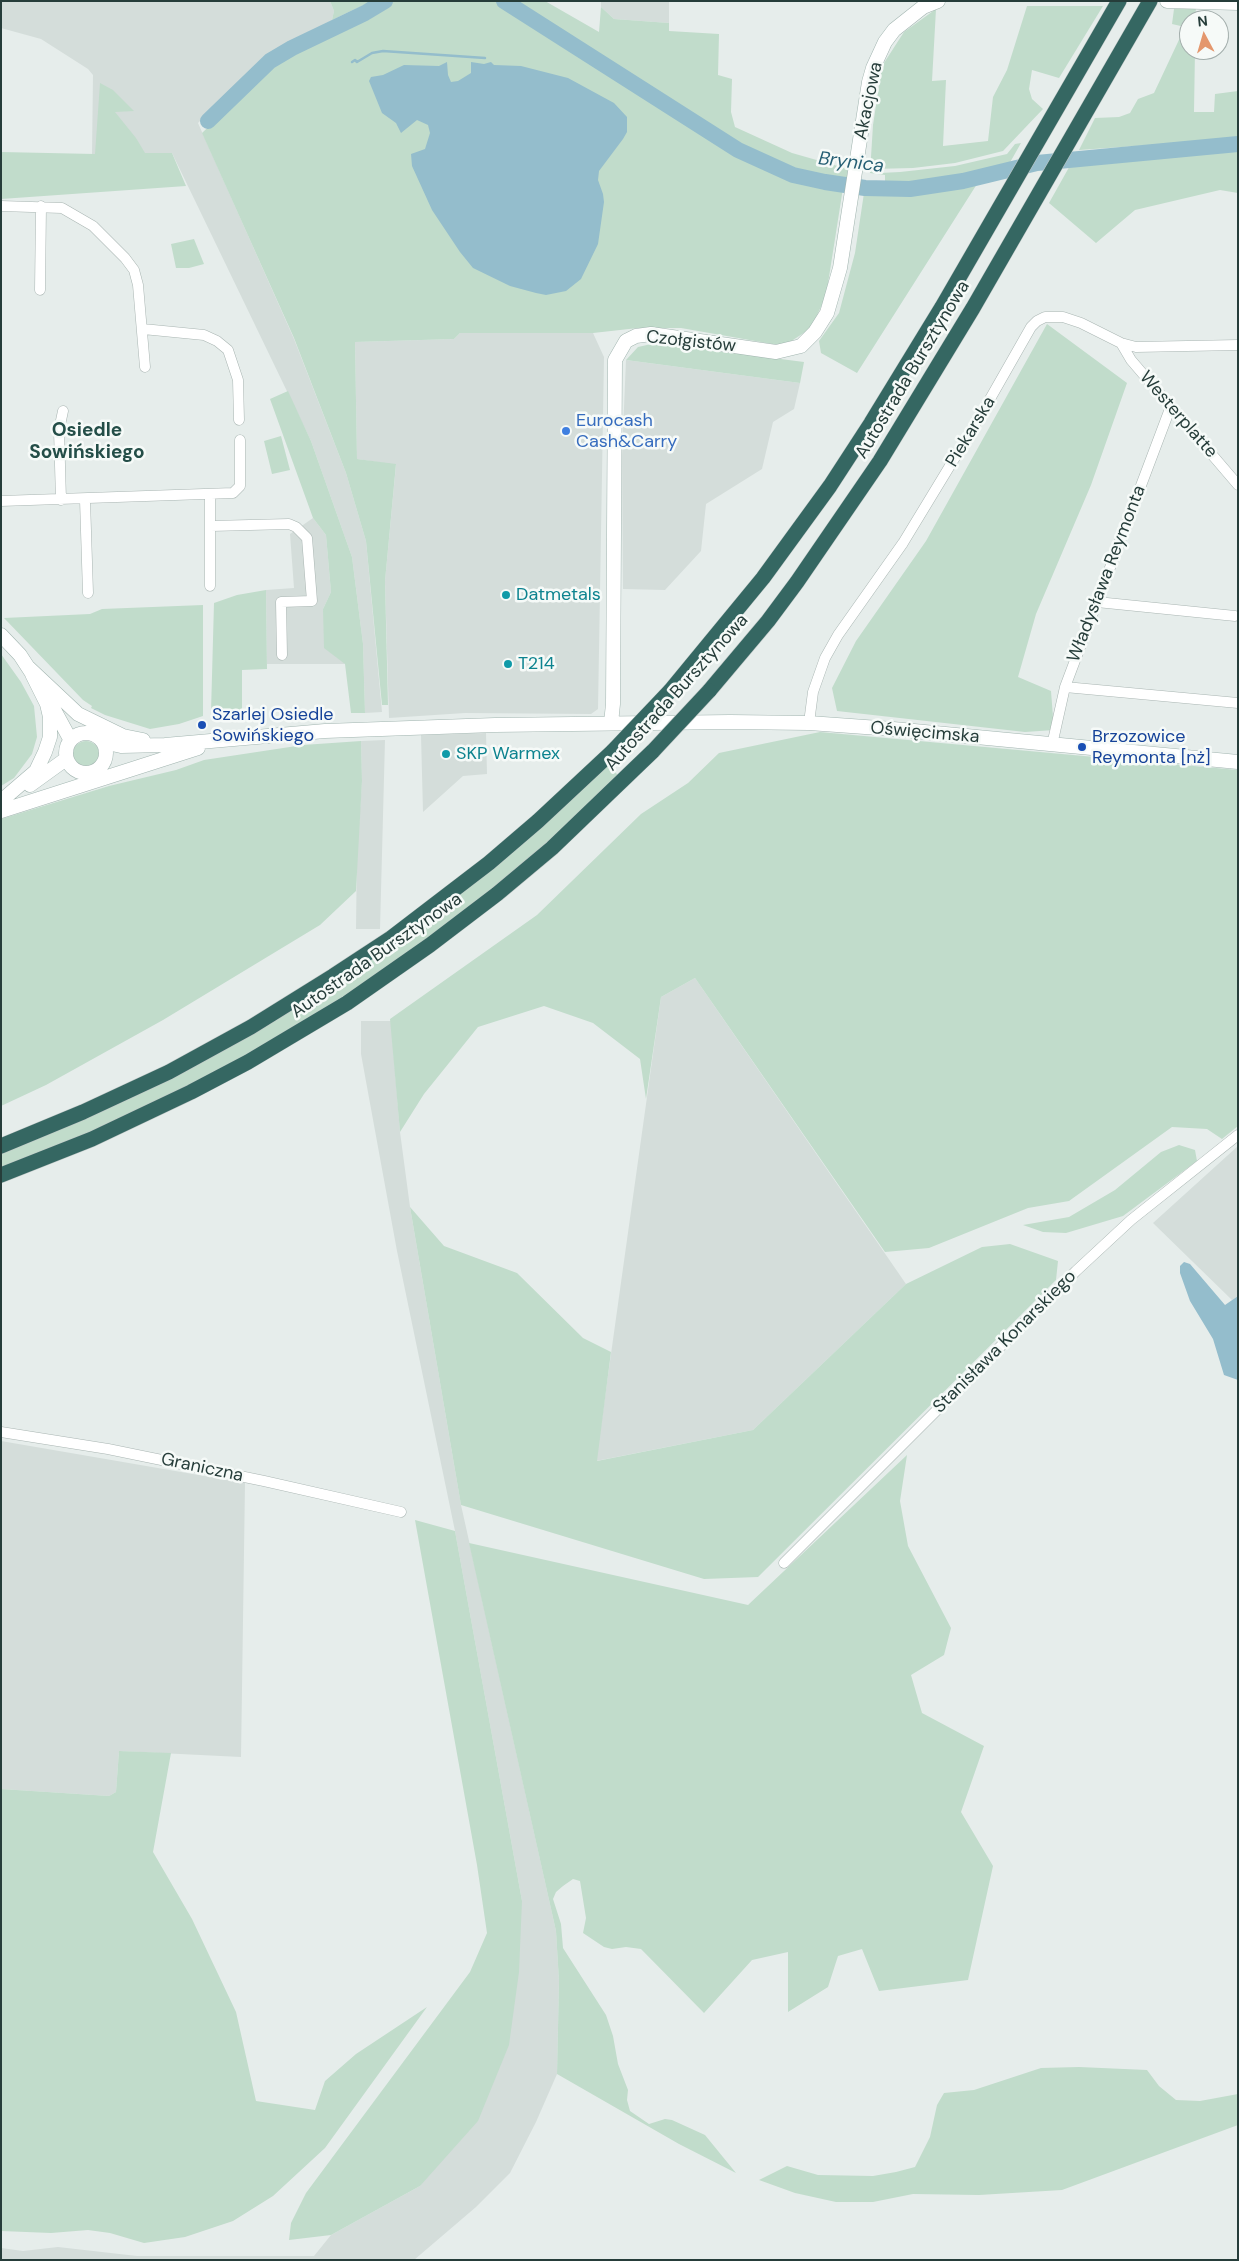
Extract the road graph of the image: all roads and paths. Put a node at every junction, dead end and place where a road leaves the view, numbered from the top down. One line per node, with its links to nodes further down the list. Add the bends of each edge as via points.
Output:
1 (938, 1): 4 (street, Akacjowa)
2 (1167, 1): 3 (street)
3 (1238, 3)
4 (919, 4): 7 (street, Akacjowa, via 894,30 878,55 869,82)
5 (1116, 5): 47 (highway, Autostrada Bursztynowa, bridge, via 983,238 830,486 735,614 670,691 613,751 489,863 391,938 310,991 149,1082)
6 (1146, 7): 48 (highway, Autostrada Bursztynowa, bridge, via 907,418 843,517 768,621 709,692 619,786 552,848 476,910 398,969 329,1014 248,1062 174,1100 92,1139)
7 (856, 169): 34 (street, Czołgistów, via 840,268 827,314 801,346 776,352 651,334 626,341 615,360 614,704)
8 (1, 206): 9 (street)
9 (41, 206): 10 (street); 11 (street, via 62,208 93,226 125,258 136,276)
10 (40, 290)
11 (143, 329): 14 (street); 17 (street, via 204,335 228,350 238,380)
12 (1121, 343): 13 (street, Piekarska, via 1136,346); 15 (street, Westerplatte, via 1131,360); 35 (street, Piekarska, via 1064,317 1045,317 1031,327 903,543 825,658 813,692)
13 (1238, 345)
14 (145, 367)
15 (1171, 406): 19 (street, Westerplatte); 27 (street, Władysława Reymonta)
16 (63, 411): 21 (street, via 59,430)
17 (239, 420)
18 (240, 440): 20 (street, via 238,490)
19 (1238, 485)
20 (210, 494): 22 (street); 24 (street)
21 (61, 500): 22 (street); 23 (street)
22 (85, 500): 26 (street)
23 (1, 502)
24 (211, 526): 25 (street); 30 (street, via 289,524 307,538 312,601 281,602)
25 (210, 586)
26 (88, 593)
27 (1097, 602): 28 (street); 32 (street, Władysława Reymonta)
28 (1235, 616)
29 (1, 635): 31 (street)
30 (282, 655)
31 (29, 668): 36 (street); 39 (street, via 78,714 123,736); 44 (street, via 47,704 50,737 36,771)
32 (1064, 687): 33 (street); 40 (street, Władysława Reymonta)
33 (1238, 703)
34 (611, 723): 35 (street, Oświęcimska); 37 (street, Oświęcimska, via 325,730)
35 (809, 723): 40 (street, Oświęcimska)
36 (76, 736): 38 (street, via 94,734); 43 (street, via 66,747)
37 (230, 739): 39 (street); 45 (street)
38 (103, 742): 39 (street, via 121,746); 41 (street)
39 (165, 745): 41 (street)
40 (1052, 745): 42 (street, Oświęcimska)
41 (106, 758): 43 (street, via 103,765 92,773 85,774)
42 (1238, 762)
43 (69, 764): 44 (street)
44 (1, 802)
45 (1, 811)
46 (1238, 1135): 51 (street, Stanisława Konarskiego, via 1131,1220 1076,1271)
47 (1, 1146)
48 (1, 1175)
49 (1, 1432): 50 (street, Graniczna, via 117,1451)
50 (401, 1512)
51 (784, 1563)

